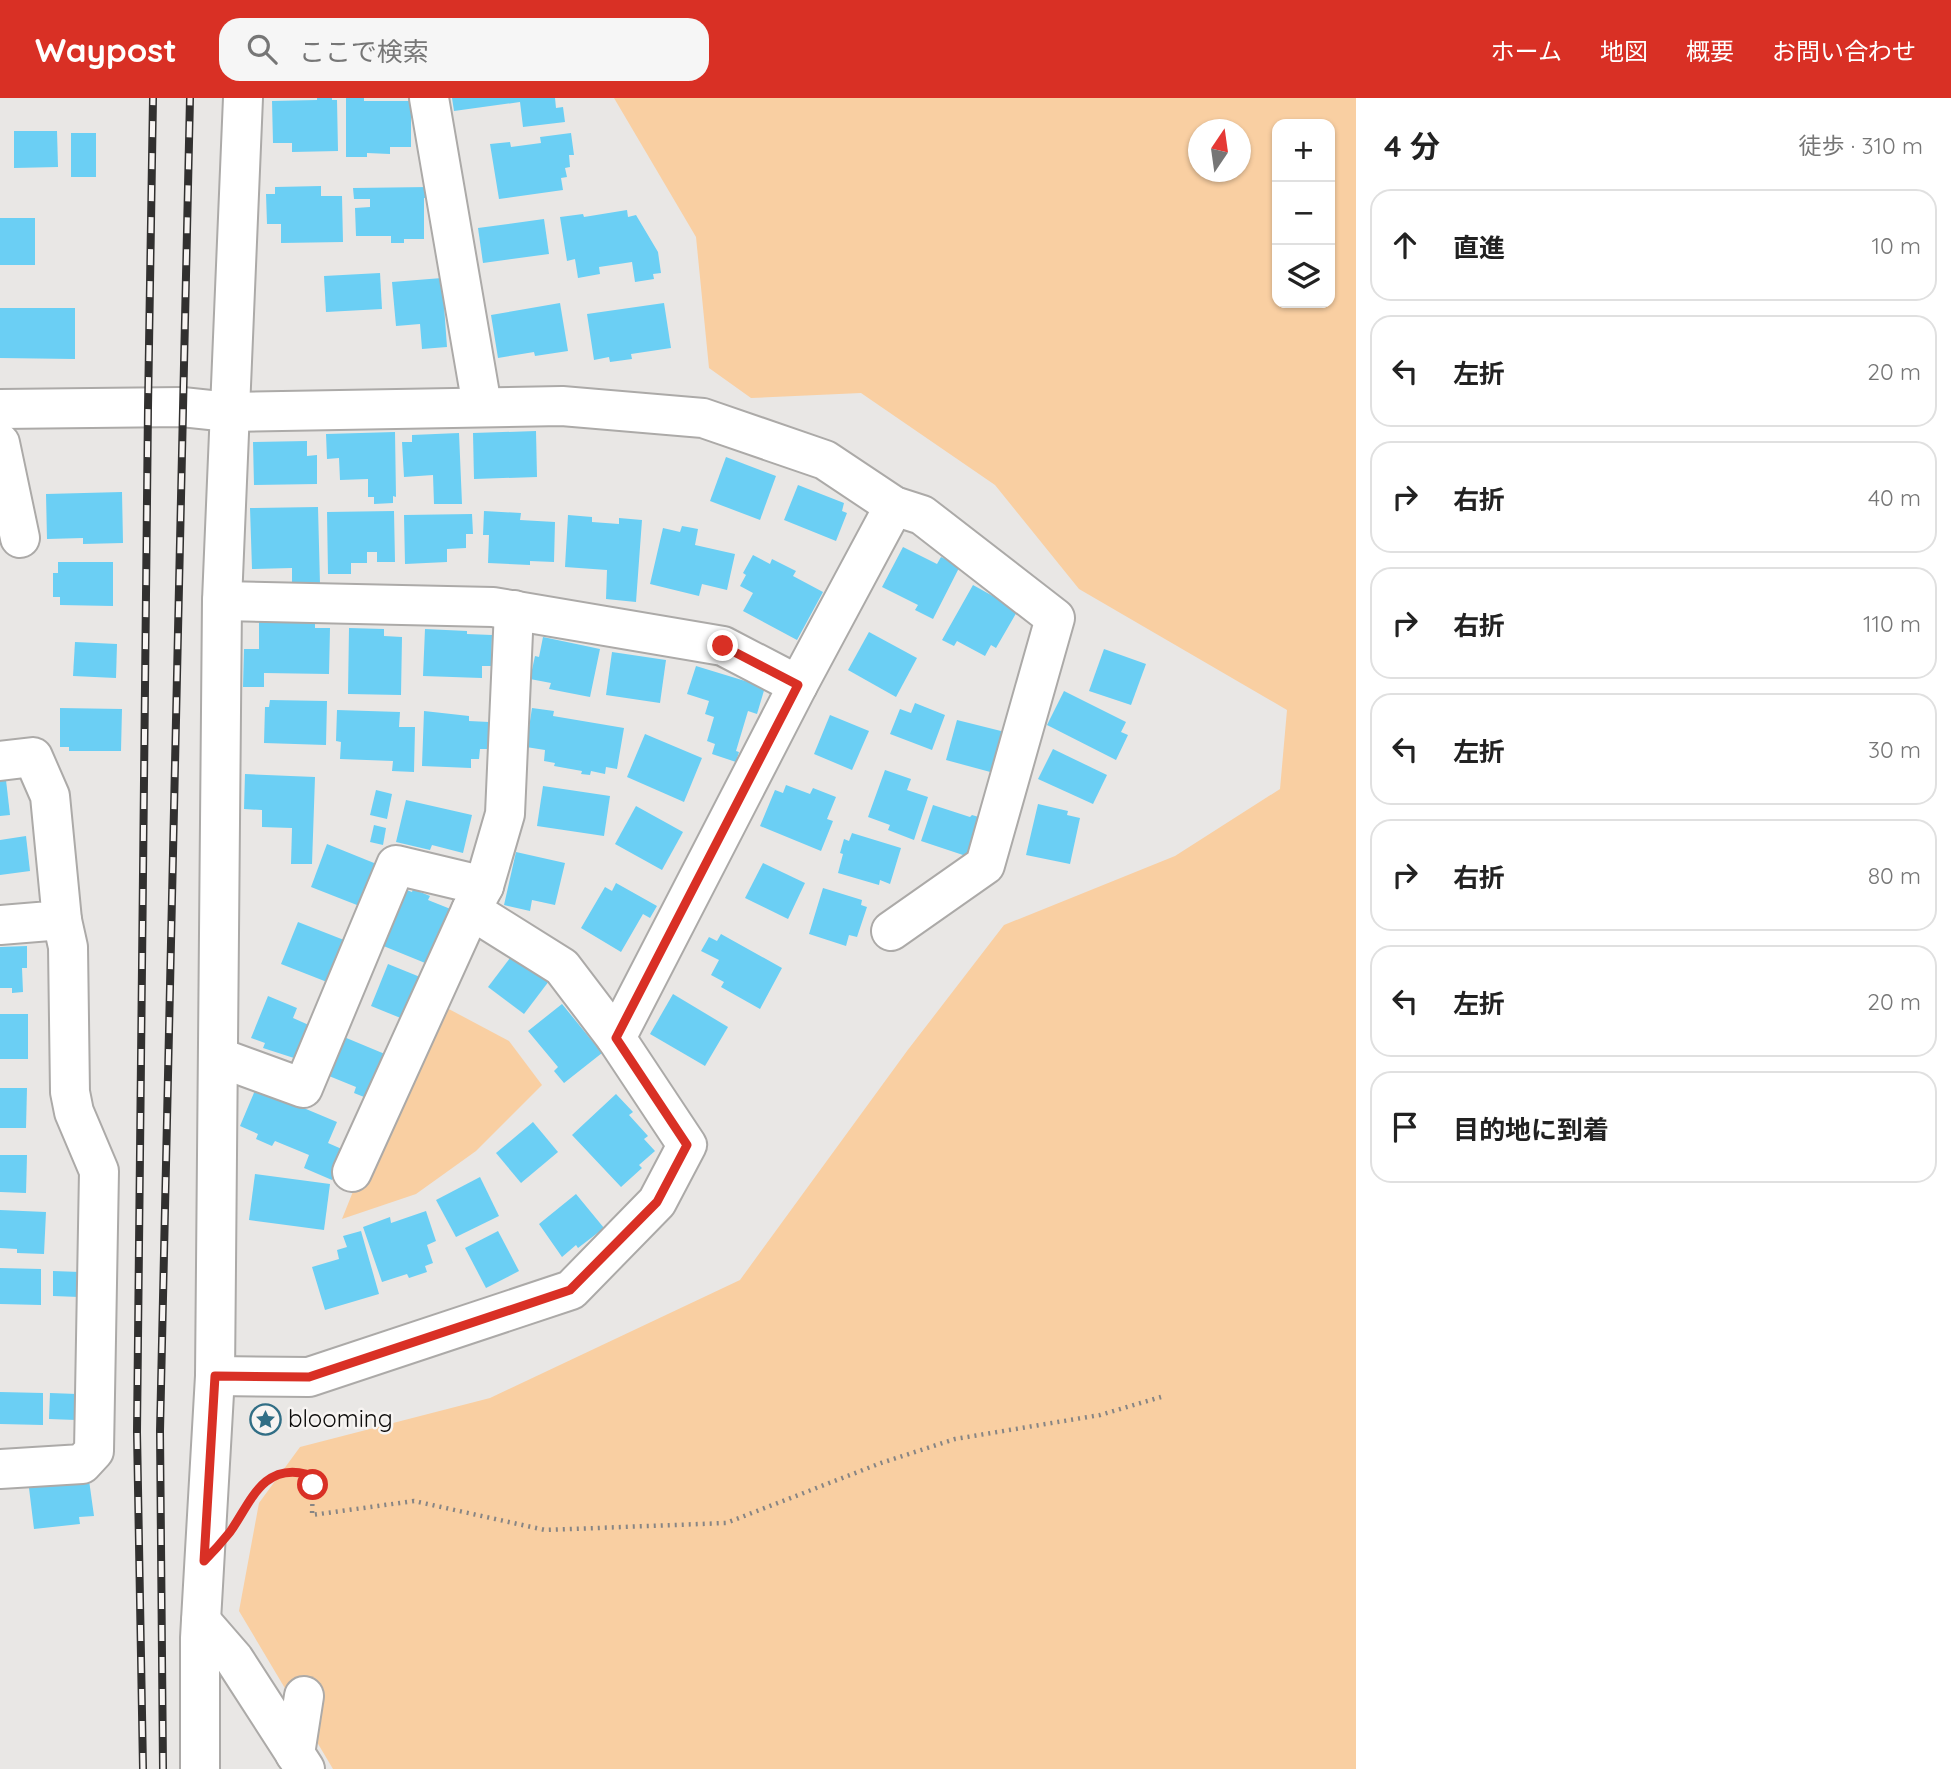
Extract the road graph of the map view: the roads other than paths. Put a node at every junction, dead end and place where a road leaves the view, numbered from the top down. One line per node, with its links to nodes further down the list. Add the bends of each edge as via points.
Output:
1 (243, 98): 5 (street)
2 (429, 98): 3 (street)
3 (482, 406): 5 (street); 7 (street, via 562,405 703,418 825,460)
4 (0, 409): 5 (street, via 182,407)
5 (229, 412): 9 (street)
6 (0, 443): 8 (street)
7 (894, 506): 11 (street); 16 (street, via 922,515 1055,618 985,865)
8 (20, 538)
9 (222, 601): 10 (street); 18 (street)
10 (514, 610): 11 (street, via 723,646); 13 (street, via 505,814)
11 (798, 685): 17 (street)
12 (0, 761): 14 (street, via 33,757 50,796)
13 (477, 898): 17 (street, via 562,967); 18 (street, via 396,865 303,1088); 19 (street)
14 (62, 920): 15 (street); 21 (street, via 68,947 70,1092 99,1171 94,1451 82,1464)
15 (0, 925)
16 (891, 931)
17 (616, 1038): 20 (street, via 687,1145 657,1202 570,1290 309,1377)
18 (218, 1057): 20 (street)
19 (352, 1172)
20 (215, 1376): 22 (street)
21 (0, 1469)
22 (201, 1621): 24 (street, via 234,1659); 25 (street)
23 (304, 1696): 24 (street)
24 (300, 1762)
25 (200, 1769)

